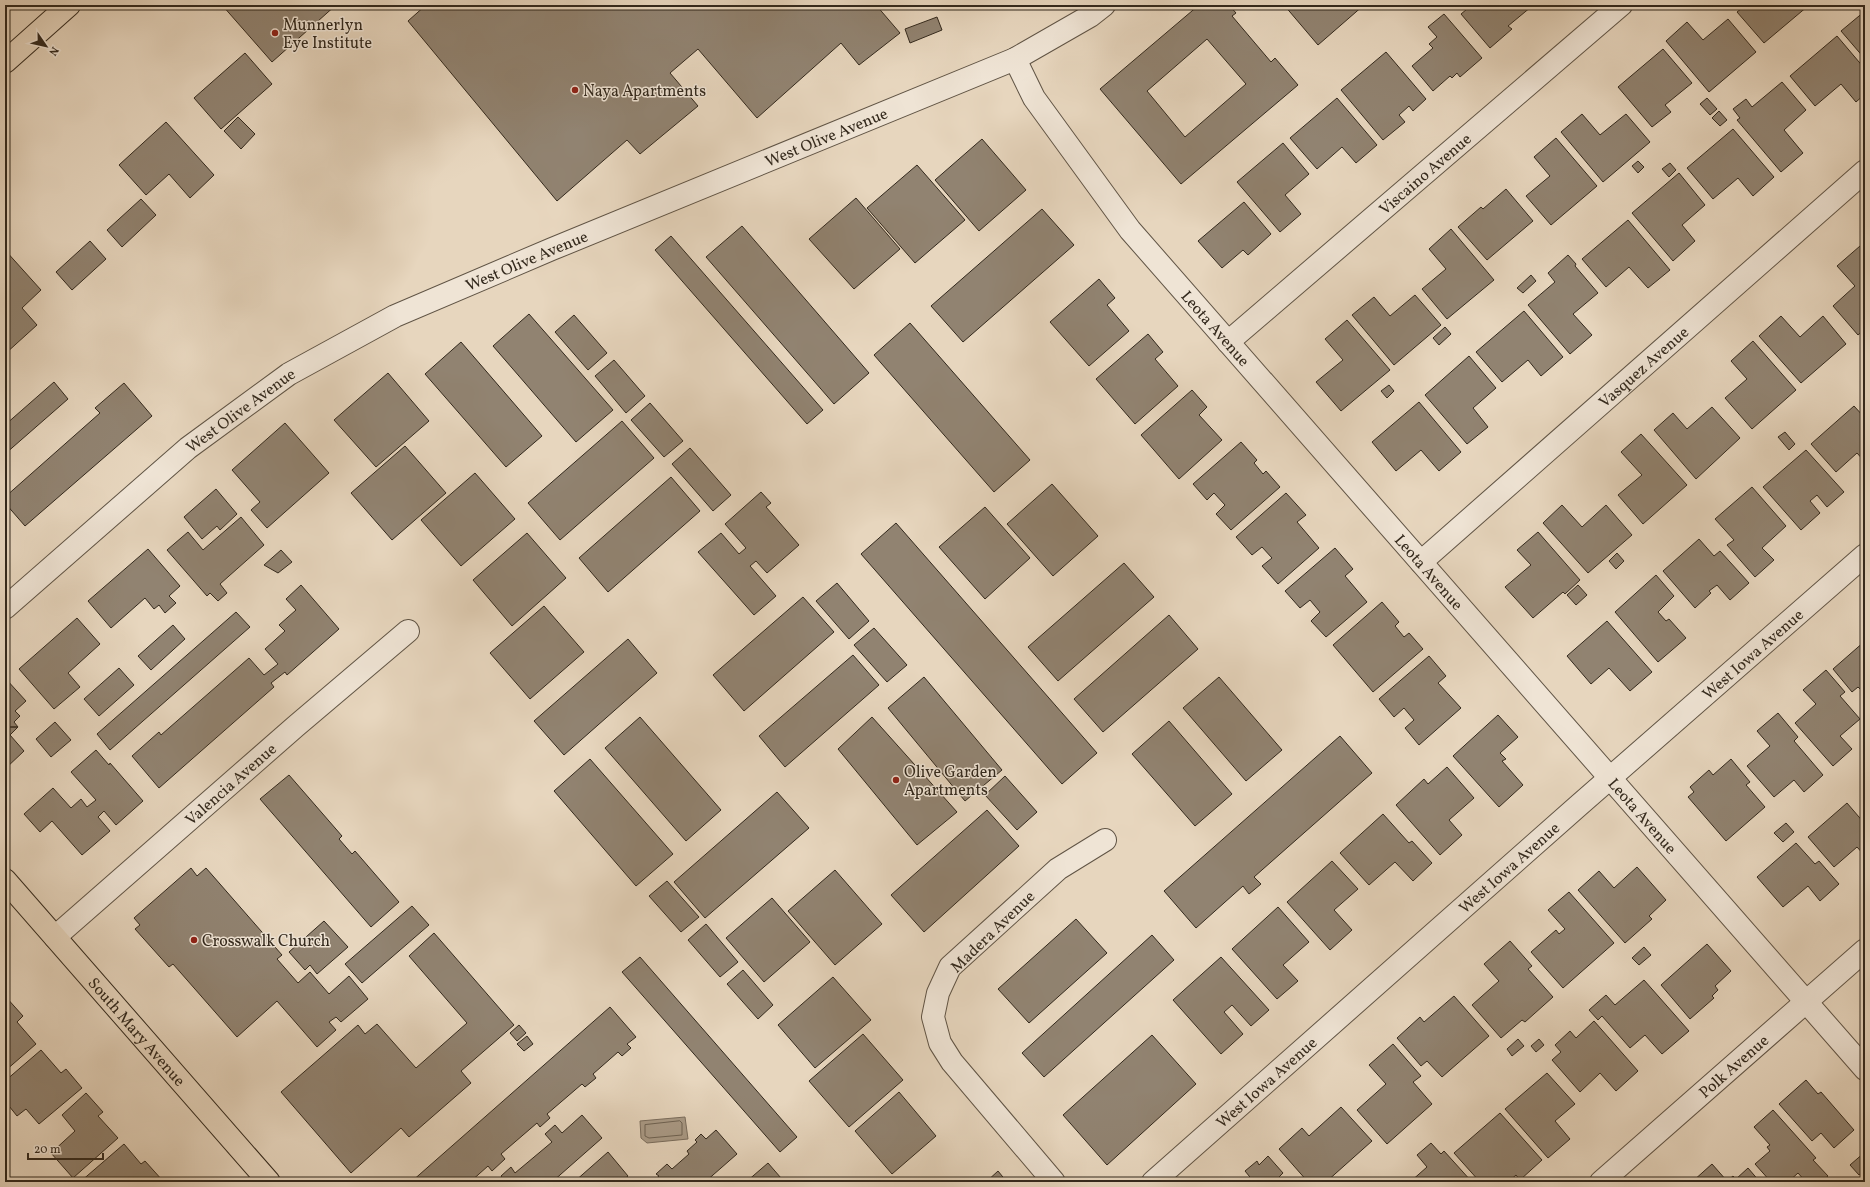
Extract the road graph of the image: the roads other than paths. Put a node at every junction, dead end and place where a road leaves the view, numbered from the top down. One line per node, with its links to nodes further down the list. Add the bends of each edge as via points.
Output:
1 (69, 5): 5 (main road)
2 (1104, 5): 4 (street, West Olive Avenue, via 1090,16)
3 (1622, 5): 7 (street, Viscaino Avenue)
4 (1015, 59): 7 (street, Leota Avenue, via 1034,98 1130,230); 10 (street, West Olive Avenue, via 395,316 289,374 188,448)
5 (5, 62)
6 (1865, 170): 9 (street, Vasquez Avenue)
7 (1228, 342): 9 (street, Leota Avenue)
8 (1865, 555): 12 (street, West Iowa Avenue)
9 (1421, 562): 12 (street, Leota Avenue)
10 (5, 608)
11 (408, 631): 15 (street, Valencia Avenue)
12 (1610, 778): 17 (street, Leota Avenue); 21 (street, West Iowa Avenue)
13 (1105, 840): 20 (street, Madera Avenue, via 1058,869 950,967 938,993 933,1017 940,1043 952,1062)
14 (5, 880): 15 (main road, South Mary Avenue)
15 (55, 937): 19 (main road, South Mary Avenue)
16 (1865, 950): 17 (street, Polk Avenue)
17 (1806, 1002): 18 (street, Leota Avenue); 22 (street, Polk Avenue)
18 (1865, 1069)
19 (269, 1182)
20 (1054, 1182)
21 (1153, 1182)
22 (1601, 1182)

